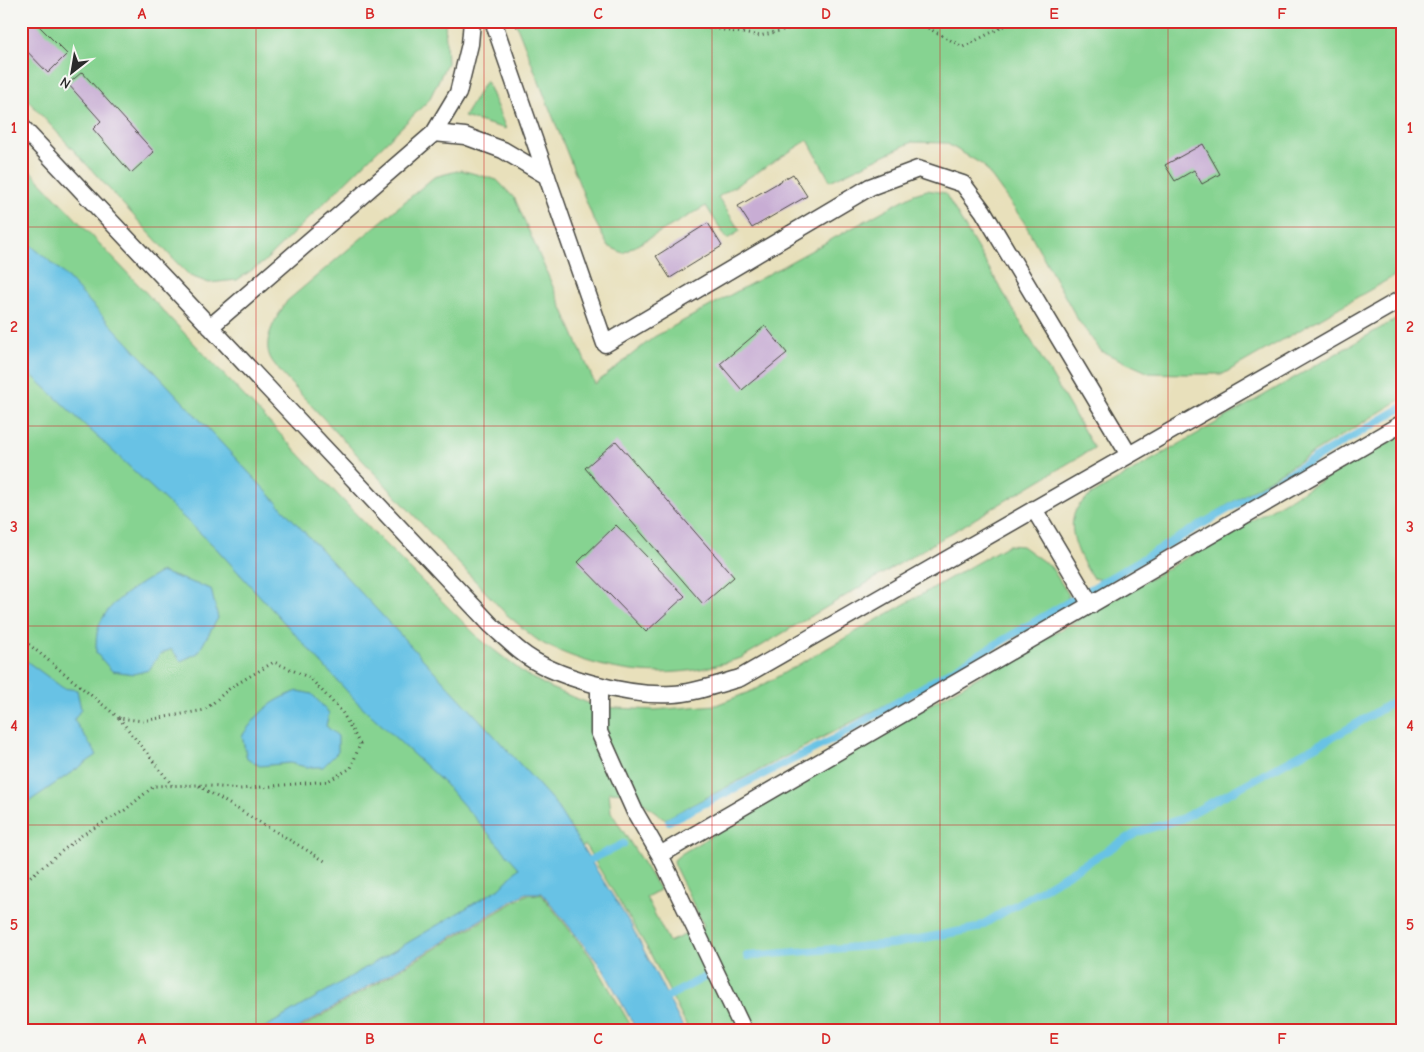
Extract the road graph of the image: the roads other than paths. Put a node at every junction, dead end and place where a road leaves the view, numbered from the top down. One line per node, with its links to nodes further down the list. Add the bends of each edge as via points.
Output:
1 (472, 21): 4 (lane, via 458,92)
2 (493, 21): 5 (lane)
3 (21, 126): 7 (lane)
4 (434, 133): 5 (lane, via 465,136 503,150); 7 (lane)
5 (547, 176): 9 (lane, via 605,344 870,187 918,169 963,184 983,211)
6 (1403, 298): 9 (lane)
7 (210, 327): 12 (lane, via 491,625 521,652 554,670)
8 (1403, 423): 11 (lane)
9 (1130, 455): 10 (lane)
10 (1034, 510): 11 (lane); 12 (lane, via 740,678 672,694)
11 (1088, 600): 13 (lane)
12 (599, 685): 13 (lane, via 599,732 635,812)
13 (660, 855): 14 (lane)
14 (744, 1031)

